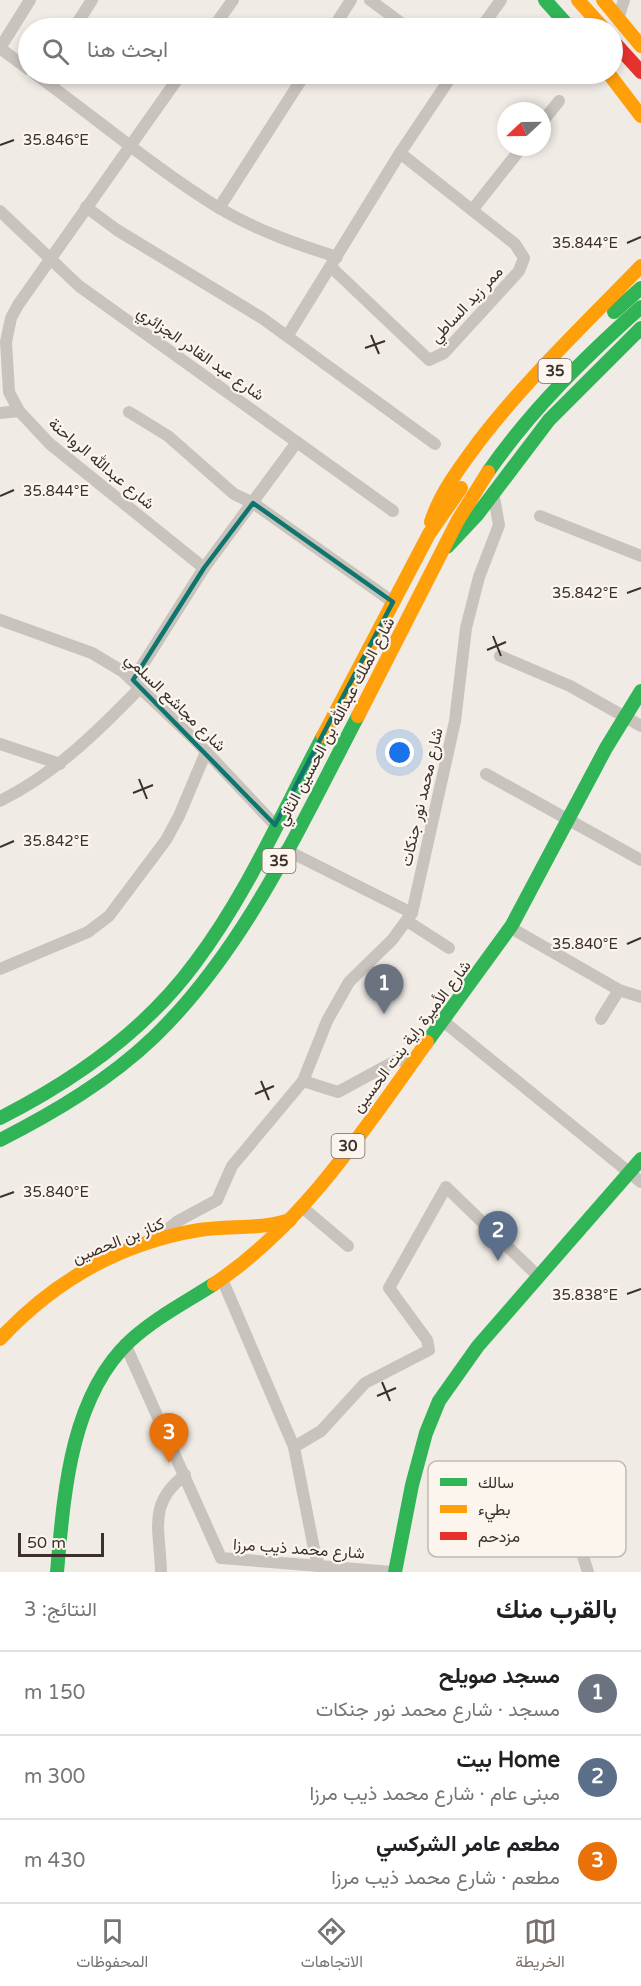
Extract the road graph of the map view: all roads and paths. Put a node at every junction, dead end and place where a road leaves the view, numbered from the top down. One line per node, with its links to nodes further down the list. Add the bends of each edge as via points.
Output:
1 (30, 0): 11 (street)
2 (92, 0): 12 (street)
3 (233, 0): 13 (street)
4 (351, 0): 14 (street)
5 (370, 0): 15 (street)
6 (501, 0): 16 (street)
7 (545, 0): 17 (main road)
8 (578, 0): 18 (main road)
9 (603, 0): 19 (main road)
10 (624, 0): 20 (street)
11 (19, 18)
12 (80, 18)
13 (220, 18)
14 (339, 18)
15 (394, 18)
16 (488, 18)
17 (561, 18)
18 (594, 18)
19 (617, 18)
20 (618, 18)
21 (18, 19): 24 (street)
22 (623, 25): 23 (main road)
23 (641, 46)
24 (0, 48): 26 (street)
25 (623, 52): 27 (main road)
26 (18, 62)
27 (641, 72)
28 (51, 84): 36 (street)
29 (174, 84): 36 (street)
30 (299, 84): 40 (street)
31 (446, 84): 37 (street)
32 (617, 84): 35 (main road)
33 (559, 101): 34 (street)
34 (551, 111)
35 (641, 116)
36 (130, 147): 39 (street); 40 (street)
37 (400, 153): 41 (street, ممر زيد الساطي); 44 (street)
38 (515, 156): 41 (street)
39 (86, 207): 43 (street); 50 (street)
40 (219, 208): 44 (street)
41 (473, 209): 44 (street, ممر زيد الساطي, via 515,244 524,258 519,271 444,353 434,359 425,357)
42 (0, 211): 43 (street, شارع عبد القادر الجزائري)
43 (50, 260): 49 (street); 54 (street, شارع عبد القادر الجزائري, via 79,286)
44 (334, 262): 50 (street)
45 (641, 266): 60 (main road, via 504,409 447,486 432,515)
46 (641, 288): 60 (main road, شارع الملك عبدالله بن الحسين الثاني / 35, via 542,385 479,463)
47 (641, 307): 61 (main road, شارع الملك عبدالله بن الحسين الثاني / 35, via 595,349 524,426 479,485)
48 (641, 328): 56 (main road, via 568,398)
49 (4, 330): 51 (street, شارع عبدالله الرواحنة, via 9,392)
50 (288, 335): 55 (street)
51 (19, 411): 53 (street); 63 (street, شارع عبدالله الرواحنة, via 50,444)
52 (129, 412): 57 (street, via 168,436 234,494)
53 (0, 413)
54 (297, 442): 57 (street); 58 (street, شارع عبد القادر الجزائري)
55 (435, 444)
56 (493, 492): 61 (main road, via 469,527); 80 (street, شارع محمد نور جنكات, via 499,525 479,576 466,628 455,721)
57 (253, 502): 63 (street); 64 (street)
58 (393, 511)
59 (540, 516): 62 (street)
60 (432, 531): 64 (main road, شارع الملك عبدالله بن الحسين الثاني / 35)
61 (443, 550): 78 (main road, شارع الملك عبدالله بن الحسين الثاني / 35)
62 (641, 556)
63 (204, 568): 67 (street)
64 (393, 602): 77 (main road, شارع الملك عبدالله بن الحسين الثاني / 35)
65 (0, 620): 67 (street, شارع مجاشع السلمي, via 92,652)
66 (501, 656): 69 (street, via 570,686)
67 (137, 684): 72 (street, شارع مجاشع السلمي); 73 (street, via 81,747)
68 (641, 691): 69 (main road, شارع الأميرة راية بنت الحسين / 30)
69 (624, 716): 70 (street); 76 (main road, شارع الأميرة راية بنت الحسين / 30)
70 (641, 726)
71 (0, 744): 73 (street)
72 (206, 752): 77 (street, شارع مجاشع السلمي); 83 (street, via 166,840 109,916 88,932)
73 (60, 764): 75 (street)
74 (486, 774): 76 (street)
75 (0, 801)
76 (568, 819): 79 (street); 81 (main road, شارع الأميرة راية بنت الحسين / 30)
77 (275, 825): 90 (main road, شارع الملك عبدالله بن الحسين الثاني / 35, via 215,935 168,996 128,1035 69,1079)
78 (286, 850): 80 (street); 91 (main road, شارع الملك عبدالله بن الحسين الثاني / 35, via 229,945 180,1010 154,1037 75,1098)
79 (641, 860)
80 (409, 917): 82 (street); 89 (street, via 345,988)
81 (511, 928): 84 (street); 87 (main road, شارع الأميرة راية بنت الحسين / 30)
82 (449, 948)
83 (0, 969)
84 (619, 990): 85 (street); 86 (street)
85 (641, 997)
86 (601, 1019)
87 (443, 1021): 88 (main road, شارع الأميرة راية بنت الحسين / 30); 93 (street)
88 (416, 1060): 89 (street, via 397,1060 340,1092); 95 (main road, شارع الأميرة راية بنت الحسين / 30)
89 (303, 1081): 98 (street, via 232,1166 217,1200 178,1221)
90 (0, 1118)
91 (0, 1140)
92 (641, 1159): 93 (main road)
93 (629, 1173): 94 (street); 101 (main road)
94 (641, 1182)
95 (302, 1207): 96 (main road, شارع الأميرة راية بنت الحسين / 30); 99 (street)
96 (290, 1220): 97 (main road, كناز بن الحصين, via 264,1228); 100 (main road, شارع الأميرة راية بنت الحسين / 30)
97 (237, 1230): 98 (main road, كناز بن الحصين, via 200,1230); 100 (main road)
98 (152, 1242): 103 (main road, كناز بن الحصين, via 97,1263 46,1292)
99 (348, 1246)
100 (256, 1253): 102 (main road, شارع الأميرة راية بنت الحسين / 30)
101 (538, 1276): 105 (street, via 446,1186 389,1288 427,1340 429,1350 365,1383 321,1431); 112 (main road, via 468,1358 439,1401 412,1485)
102 (222, 1279): 104 (main road, شارع الأميرة راية بنت الحسين / 30, via 159,1317); 105 (street)
103 (0, 1339)
104 (124, 1344): 106 (street, شارع محمد ذيب مرزا); 110 (main road, شارع الأميرة راية بنت الحسين / 30, via 98,1382 86,1413 67,1497)
105 (294, 1447): 109 (street)
106 (185, 1475): 108 (street, شارع محمد ذيب مرزا, via 221,1558); 111 (street, via 168,1489 160,1503)
107 (583, 1557): 113 (street)
108 (267, 1567): 109 (street, شارع محمد ذيب مرزا)
109 (321, 1568): 112 (street, شارع محمد ذيب مرزا)
110 (57, 1572)
111 (161, 1572)
112 (394, 1572)
113 (588, 1572)

